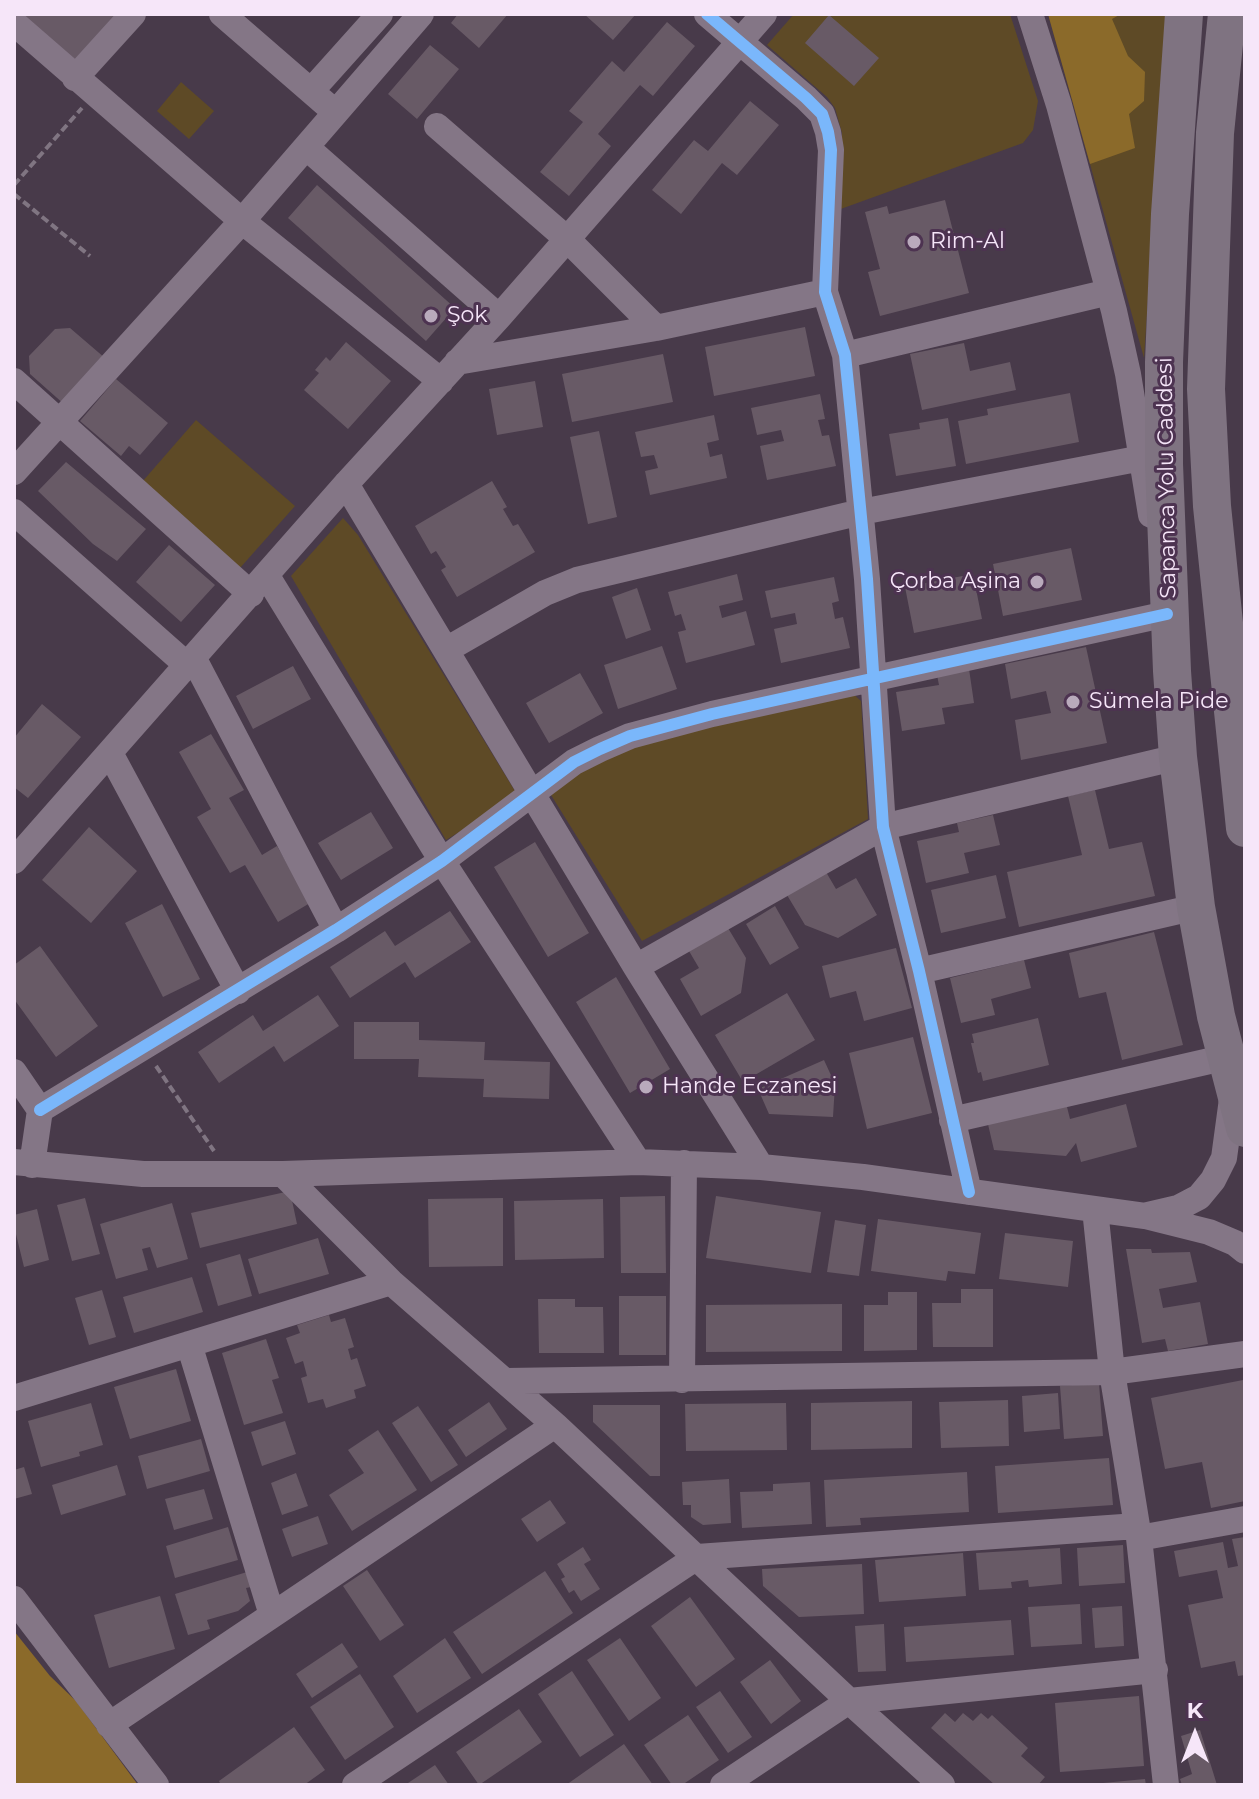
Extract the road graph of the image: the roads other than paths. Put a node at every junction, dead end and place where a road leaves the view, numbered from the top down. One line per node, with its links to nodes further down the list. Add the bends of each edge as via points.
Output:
1 (133, 14): 12 (street)
2 (222, 14): 13 (street)
3 (380, 14): 13 (street)
4 (421, 14): 14 (street)
5 (707, 14): 11 (street)
6 (764, 14): 11 (street)
7 (1030, 14): 20 (street)
8 (1184, 14): 36 (highway, Sapanca Yolu Caddesi, via 1164,362)
9 (1227, 14): 42 (highway, Sapanca Yolu Caddesi, via 1215,133 1206,389 1212,506)
10 (14, 23): 12 (street)
11 (738, 42): 18 (street); 19 (street, via 822,114 831,150)
12 (84, 86): 17 (street)
13 (311, 91): 14 (street)
14 (335, 112): 16 (street)
15 (437, 126): 18 (street)
16 (306, 147): 17 (street); 21 (street)
17 (242, 221): 24 (street); 26 (street)
18 (567, 239): 21 (street); 22 (street)
19 (825, 292): 22 (street); 23 (street)
20 (1109, 292): 23 (street); 27 (street)
21 (499, 317): 24 (street)
22 (656, 328): 24 (street)
23 (845, 355): 31 (street)
24 (449, 372): 29 (street)
25 (14, 381): 26 (street)
26 (59, 423): 28 (street); 32 (street)
27 (1142, 458): 31 (street); 33 (street)
28 (14, 472)
29 (346, 484): 32 (street); 34 (street)
30 (14, 512): 35 (street)
31 (861, 512): 34 (street, via 577,580); 37 (street)
32 (259, 585): 35 (street); 44 (street)
33 (1167, 614): 36 (street); 37 (street)
34 (446, 650): 40 (street)
35 (191, 662): 38 (street); 46 (street)
36 (1172, 671): 39 (highway, Sapanca Yolu Caddesi)
37 (874, 679): 40 (street, via 630,736 574,762); 41 (street)
38 (110, 753): 43 (street); 49 (street)
39 (1179, 770): 41 (street); 45 (highway, Sapanca Yolu Caddesi)
40 (534, 794): 44 (street); 47 (street)
41 (883, 827): 47 (street); 48 (street)
42 (1245, 828)
43 (14, 861)
44 (442, 861): 46 (street); 55 (street)
45 (1196, 907): 48 (street); 51 (highway, Sapanca Yolu Caddesi)
46 (336, 930): 49 (street)
47 (636, 967): 58 (street)
48 (919, 971): 53 (street)
49 (238, 991): 52 (street)
50 (14, 1072): 52 (street)
51 (1230, 1072): 53 (street); 54 (highway, Sapanca Yolu Caddesi); 62 (street, via 1224,1158 1213,1180 1199,1197)
52 (40, 1110): 57 (street)
53 (952, 1120): 60 (street)
54 (1245, 1128)
55 (638, 1162): 56 (street); 59 (street)
56 (684, 1163): 58 (street); 68 (street)
57 (23, 1164): 59 (street, via 143,1174)
58 (761, 1167): 60 (street)
59 (283, 1174): 64 (street)
60 (969, 1192): 61 (street)
61 (1095, 1209): 62 (street); 67 (street)
62 (1145, 1216): 63 (street, via 1209,1232)
63 (1245, 1251)
64 (391, 1282): 65 (street); 69 (street)
65 (189, 1344): 70 (street); 76 (street)
66 (1245, 1354): 67 (street)
67 (1112, 1372): 68 (street); 73 (street)
68 (682, 1380): 69 (street)
69 (506, 1381): 71 (street)
70 (14, 1398)
71 (555, 1425): 74 (street); 76 (street)
72 (1245, 1519): 73 (street)
73 (1138, 1532): 74 (street); 77 (street)
74 (697, 1557): 78 (street); 81 (street)
75 (14, 1599): 79 (street)
76 (272, 1615): 79 (street)
77 (1155, 1670): 78 (street); 84 (street)
78 (849, 1701): 82 (street); 83 (street)
79 (109, 1725): 80 (street)
80 (156, 1785)
81 (355, 1785)
82 (723, 1785)
83 (942, 1785)
84 (1166, 1785)

